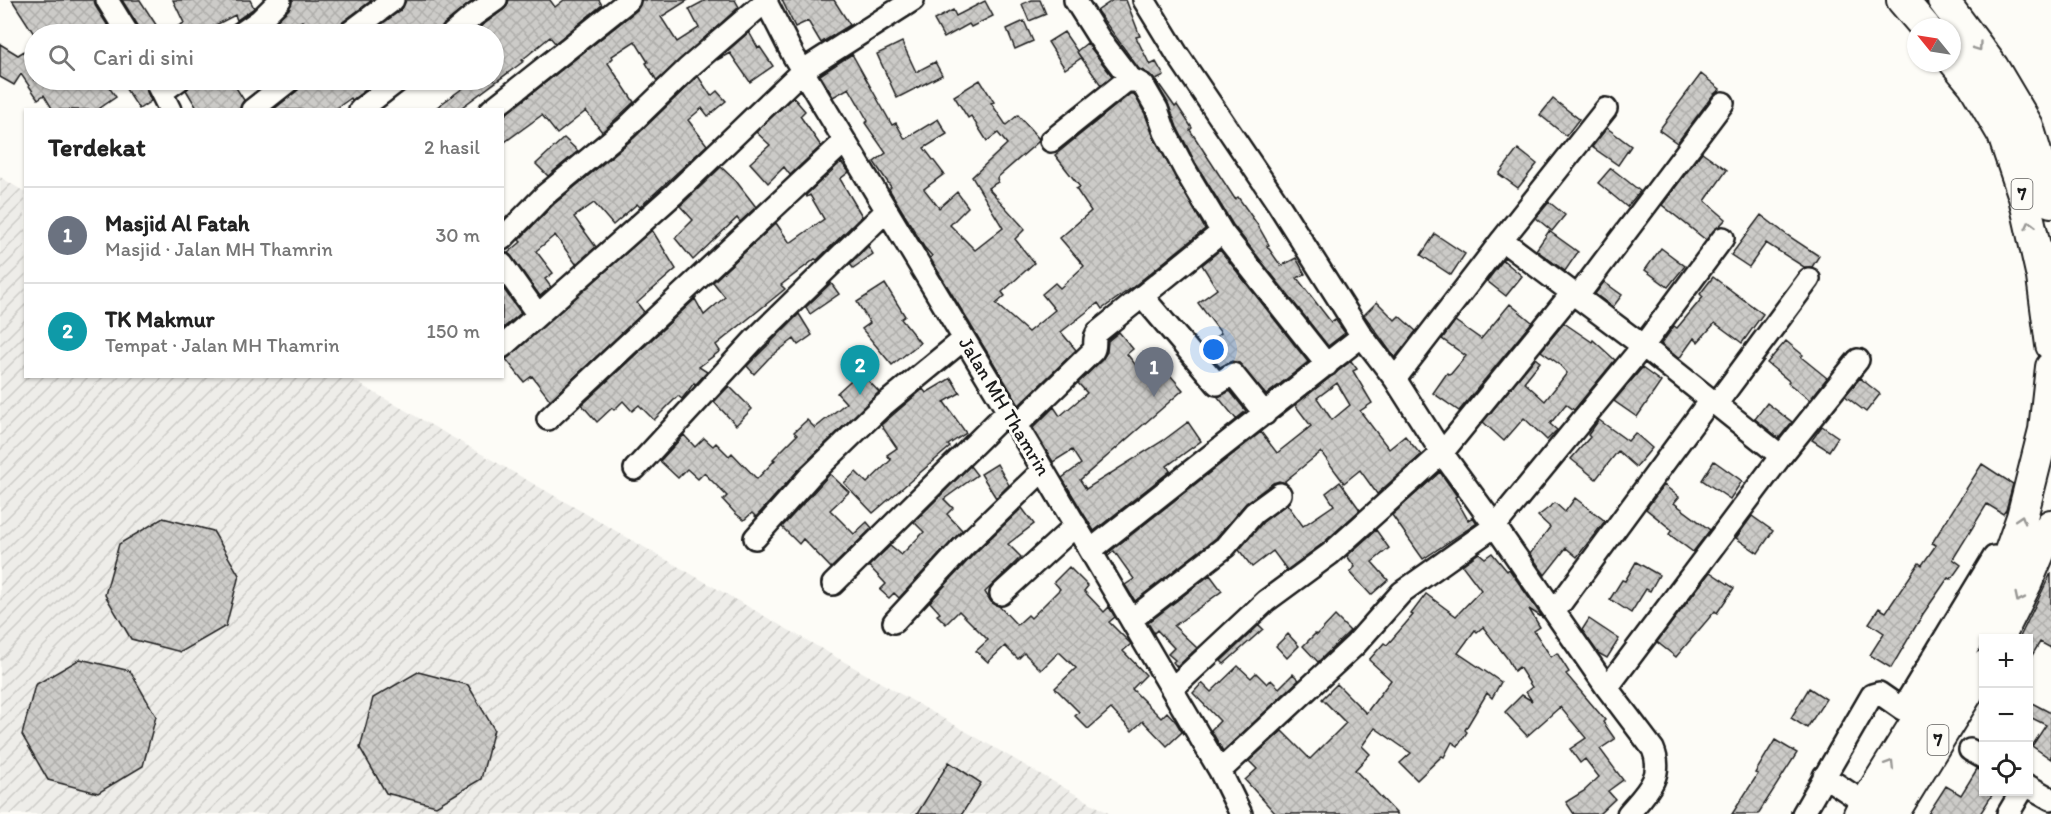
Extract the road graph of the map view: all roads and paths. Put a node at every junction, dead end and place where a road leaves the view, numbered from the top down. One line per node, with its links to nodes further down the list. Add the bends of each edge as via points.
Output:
1 (107, 0): 13 (street)
2 (280, 0): 14 (street)
3 (393, 0): 15 (street)
4 (496, 0): 16 (street)
5 (629, 0): 25 (street)
6 (766, 0): 17 (street, Jalan MH Thamrin); 32 (street, via 626,128 545,195)
7 (913, 0): 17 (street)
8 (1076, 0): 19 (street)
9 (1144, 0): 40 (street)
10 (1902, 0): 12 (highway)
11 (1943, 0): 29 (highway, 7, one-way to 29, via 1993,67 2028,126)
12 (1917, 18)
13 (122, 24)
14 (254, 24)
15 (361, 24)
16 (464, 24)
17 (802, 70): 28 (street, Jalan MH Thamrin); 39 (street, via 673,195)
18 (1961, 70): 43 (highway, 7, one-way to 18, via 2042,277 2024,197 2003,135)
19 (1131, 80): 27 (street); 31 (street, via 1143,85 1150,95 1170,141)
20 (277, 90): 23 (street)
21 (386, 90): 24 (street)
22 (1723, 103): 37 (street)
23 (255, 108)
24 (363, 108)
25 (494, 108)
26 (1606, 109): 34 (street)
27 (1051, 141)
28 (844, 142): 30 (street, Jalan MH Thamrin); 52 (street)
29 (2051, 202)
30 (886, 212): 41 (street, Jalan MH Thamrin); 55 (street, via 754,340)
31 (1222, 232): 38 (street); 46 (street)
32 (504, 237)
33 (1724, 238): 44 (street)
34 (1502, 240): 37 (street); 48 (street)
35 (504, 267): 39 (street)
36 (1809, 279): 49 (street)
37 (1574, 295): 44 (street); 53 (street)
38 (1143, 297): 50 (street, via 1217,384 1233,374); 51 (street, via 1098,332 1094,337 1095,350)
39 (538, 315): 42 (street)
40 (1362, 336): 46 (street); 48 (street)
41 (964, 339): 51 (street, Jalan MH Thamrin); 61 (street, via 880,408 810,476)
42 (504, 345)
43 (2051, 345)
44 (1642, 346): 49 (street); 60 (street)
45 (1858, 360): 54 (street)
46 (1327, 365): 50 (street)
47 (2051, 367): 78 (highway, 7, one-way to 47, via 2003,571 2022,517 2044,430)
48 (1395, 379): 53 (street)
49 (1714, 401): 54 (street); 66 (street)
50 (1265, 414): 62 (street)
51 (1012, 418): 56 (street, Jalan MH Thamrin); 64 (street)
52 (548, 419)
53 (1442, 453): 60 (street); 72 (street, via 1330,554 1266,601)
54 (1781, 456): 71 (street)
55 (635, 469)
56 (1043, 470): 58 (street, Jalan MH Thamrin); 68 (street, via 964,546)
57 (1280, 494): 67 (street, via 1254,513 1225,547)
58 (1076, 525): 62 (street, Jalan MH Thamrin); 65 (street)
59 (2051, 525): 69 (highway, one-way to 69)
60 (1496, 526): 66 (street); 73 (street, via 1402,592 1355,645)
61 (755, 538)
62 (1091, 550): 67 (street, Jalan MH Thamrin)
63 (1994, 557): 74 (street, via 1902,709 1879,693 1872,695)
64 (833, 584)
65 (1000, 594)
66 (1555, 611): 71 (street)
67 (1131, 620): 72 (street, Jalan MH Thamrin)
68 (894, 622)
69 (2001, 634)
70 (1979, 673): 82 (highway, 7)
71 (1607, 688): 80 (street, via 1658,760 1652,783)
72 (1172, 689): 73 (street, Jalan MH Thamrin)
73 (1220, 771): 79 (street, Jalan MH Thamrin)
74 (1824, 776): 78 (street); 81 (street)
75 (2033, 789): 77 (street)
76 (2019, 796): 83 (street)
77 (2051, 800)
78 (1868, 811)
79 (1241, 814)
80 (1628, 814)
81 (1803, 814)
82 (1893, 814)
83 (2008, 814)

